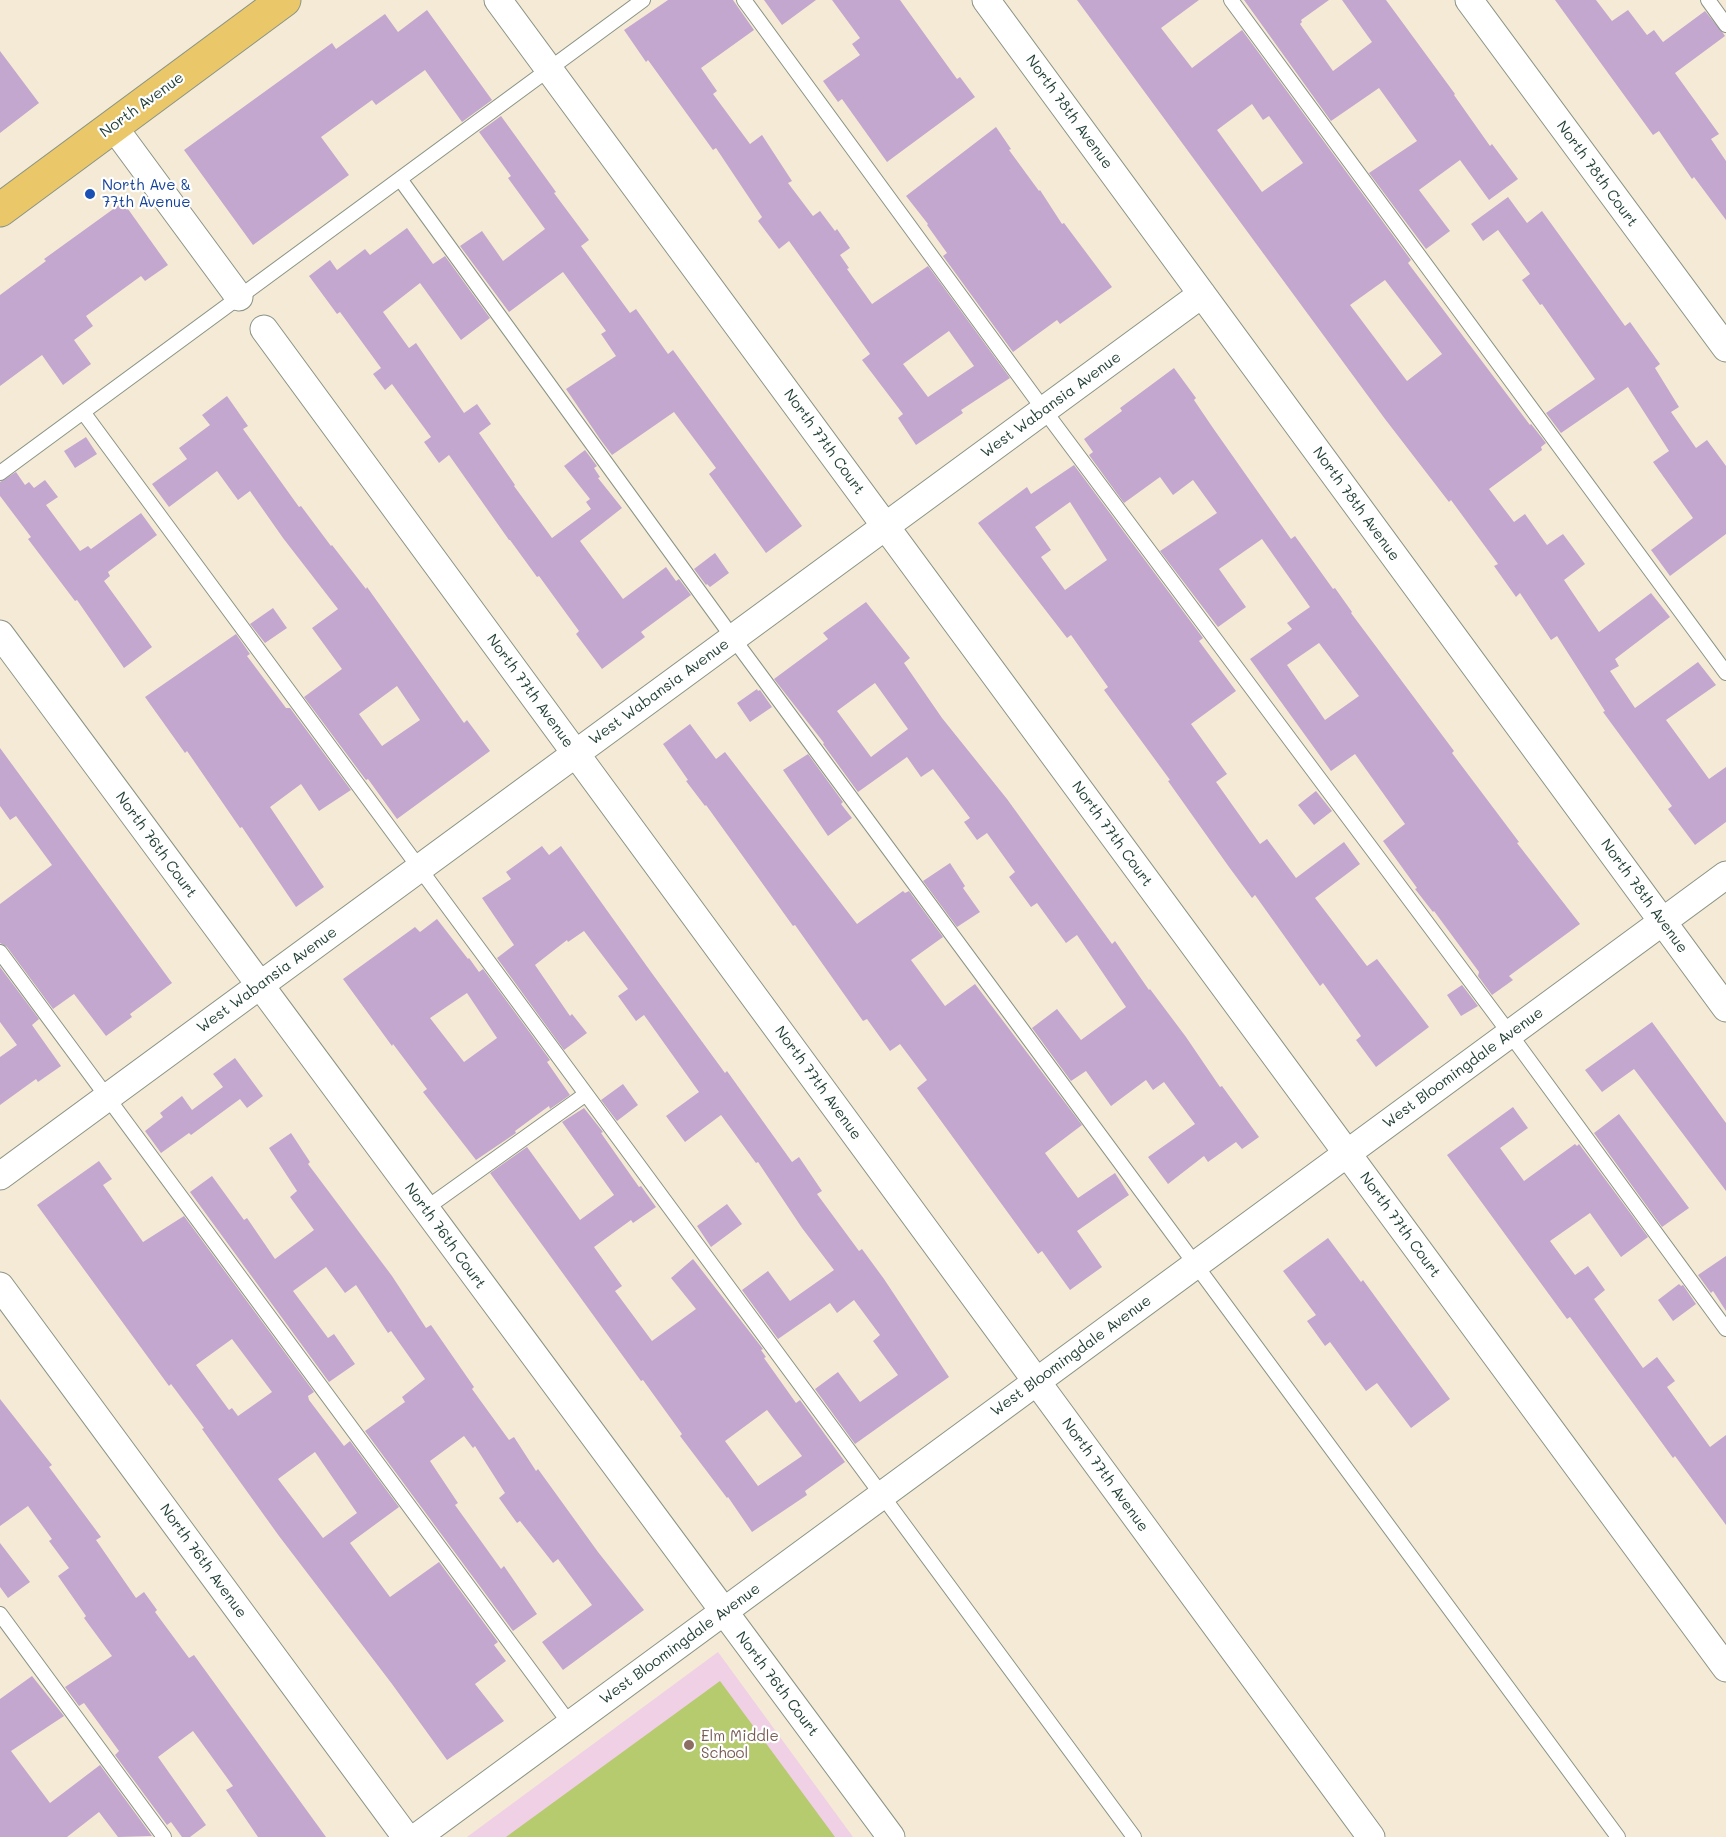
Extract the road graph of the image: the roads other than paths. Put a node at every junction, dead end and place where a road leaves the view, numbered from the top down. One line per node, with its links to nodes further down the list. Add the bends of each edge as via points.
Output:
1 (284, 0): 11 (main road, North Avenue)
2 (498, 0): 10 (street, North 77th Court)
3 (643, 0): 10 (lane)
4 (744, 0): 18 (lane)
5 (986, 0): 14 (street, North 78th Avenue)
6 (1231, 0): 24 (lane)
7 (1469, 0): 17 (street, North 78th Court)
8 (1708, 0): 9 (lane)
9 (1726, 25)
10 (549, 69): 12 (lane); 21 (street, North 77th Court)
11 (113, 126): 13 (main road, North Avenue); 15 (street)
12 (400, 179): 15 (lane); 23 (lane)
13 (0, 210)
14 (1202, 294): 18 (street, West Wabansia Avenue); 28 (street, North 78th Avenue)
15 (238, 297): 19 (lane)
16 (264, 329): 25 (street, North 77th Avenue)
17 (1726, 348)
18 (1044, 410): 21 (street, West Wabansia Avenue); 32 (lane)
19 (83, 412): 20 (lane); 26 (lane)
20 (0, 473)
21 (886, 526): 23 (street, West Wabansia Avenue); 35 (street, North 77th Court)
22 (0, 634): 30 (street, North 76th Court)
23 (733, 638): 25 (street, West Wabansia Avenue); 38 (lane)
24 (1726, 673)
25 (576, 754): 26 (street, West Wabansia Avenue); 41 (street, North 77th Avenue)
26 (420, 868): 30 (street, West Wabansia Avenue); 33 (lane)
27 (1726, 875): 28 (street, West Bloomingdale Avenue)
28 (1663, 922): 31 (street, North 78th Avenue); 32 (street, West Bloomingdale Avenue)
29 (0, 952): 34 (lane)
30 (260, 986): 34 (street, West Wabansia Avenue); 37 (street, North 76th Court)
31 (1726, 1008)
32 (1510, 1034): 35 (street, West Bloomingdale Avenue); 40 (lane)
33 (586, 1094): 37 (lane); 42 (lane)
34 (108, 1097): 36 (street, West Wabansia Avenue); 46 (lane)
35 (1347, 1154): 38 (street, West Bloomingdale Avenue); 45 (street, North 77th Court)
36 (0, 1176)
37 (425, 1209): 43 (street, North 76th Court)
38 (1195, 1265): 41 (street, West Bloomingdale Avenue); 53 (lane)
39 (0, 1286): 48 (street, North 76th Avenue)
40 (1726, 1329)
41 (1037, 1382): 42 (street, West Bloomingdale Avenue); 52 (street, North 77th Avenue)
42 (882, 1495): 43 (street, West Bloomingdale Avenue); 51 (lane)
43 (723, 1612): 46 (street, West Bloomingdale Avenue); 50 (street, North 76th Court)
44 (0, 1614): 47 (lane)
45 (1726, 1668)
46 (570, 1724): 49 (street, West Bloomingdale Avenue)
47 (164, 1837)
48 (406, 1837)
49 (417, 1837)
50 (891, 1837)
51 (1134, 1837)
52 (1371, 1837)
53 (1618, 1837)

